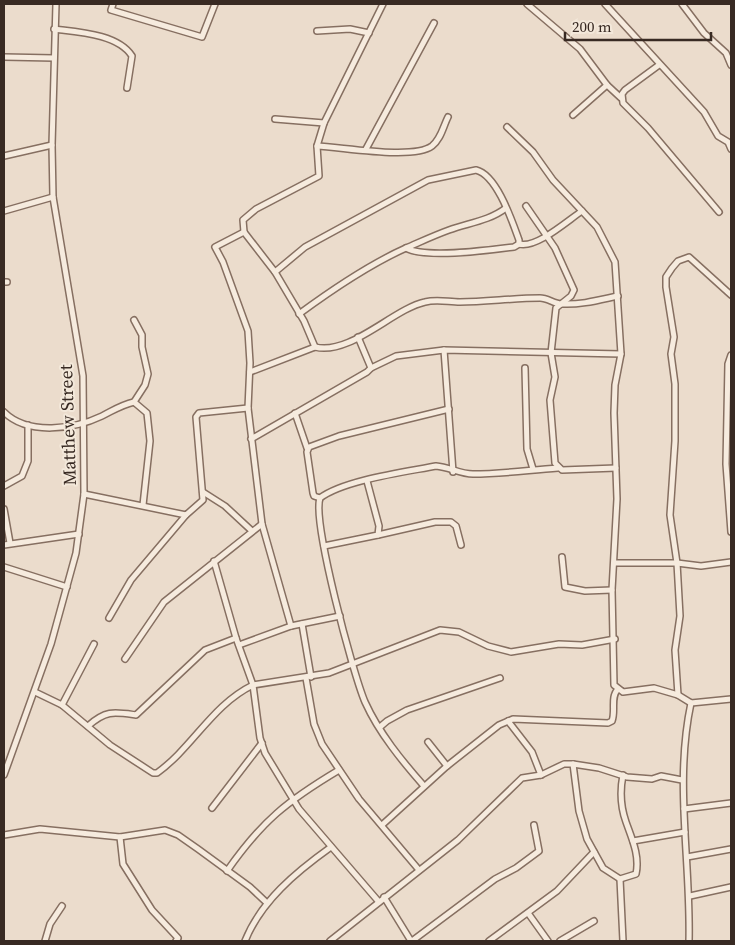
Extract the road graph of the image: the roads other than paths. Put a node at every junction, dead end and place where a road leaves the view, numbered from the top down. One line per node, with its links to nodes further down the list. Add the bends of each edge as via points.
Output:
1 (56, 4): 9 (street, Matthew Street)
2 (113, 4): 3 (street, via 111,10 202,37)
3 (215, 4)
4 (383, 4): 11 (street)
5 (528, 4): 16 (street, via 580,49)
6 (606, 4): 14 (street)
7 (682, 4): 15 (street, via 704,33 726,54)
8 (434, 24): 27 (street)
9 (54, 29): 13 (street, Matthew Street); 17 (street, via 107,39 127,48 132,56)
10 (317, 31): 11 (street, via 350,29)
11 (369, 33): 22 (street)
12 (4, 57): 13 (street)
13 (54, 58): 25 (street, Matthew Street)
14 (659, 65): 18 (street, via 625,90); 24 (street, via 704,112 718,136)
15 (731, 66)
16 (608, 85): 18 (street); 19 (street)
17 (126, 88)
18 (621, 98): 35 (street)
19 (573, 115)
20 (448, 117): 27 (street, via 440,138 421,152)
21 (275, 119): 22 (street)
22 (324, 123): 26 (street)
23 (507, 128): 34 (street, via 533,152 553,180)
24 (730, 142): 28 (street)
25 (52, 145): 29 (street); 30 (street, Matthew Street)
26 (317, 146): 27 (street); 36 (street, via 319,176 256,209 243,220)
27 (366, 149)
28 (731, 149)
29 (4, 156)
30 (53, 197): 33 (street); 60 (street, Matthew Street, via 83,376)
31 (526, 206): 37 (street)
32 (506, 208): 38 (street); 39 (street, via 469,226 450,229); 40 (street, via 484,172 476,170 445,175 428,180 337,228)
33 (4, 210)
34 (582, 211): 37 (street); 42 (street, via 597,227 612,253)
35 (719, 212)
36 (244, 232): 40 (street); 54 (street, via 214,247 223,262 248,331)
37 (546, 236): 38 (street, via 526,246); 43 (street, via 574,290)
38 (519, 244): 39 (street, via 509,248 420,253)
39 (406, 248): 44 (street, via 326,294)
40 (275, 272): 44 (street)
41 (731, 295): 88 (street, via 689,257 678,261 666,277 666,296 674,337 675,441 670,515)
42 (618, 296): 43 (street, via 583,304); 50 (street)
43 (559, 304): 46 (street, via 539,298 428,301 406,309); 49 (street)
44 (299, 314): 47 (street)
45 (134, 320): 55 (street, via 142,336 148,374)
46 (358, 337): 47 (street, via 325,350); 52 (street)
47 (315, 347): 54 (street)
48 (444, 350): 49 (street); 52 (street, via 396,356); 57 (street)
49 (551, 353): 50 (street); 64 (street, via 555,376 550,400)
50 (621, 354): 65 (street, via 615,386)
51 (731, 355): 78 (street, via 728,364 726,464)
52 (371, 368): 59 (street)
53 (525, 368): 66 (street, via 527,449)
54 (250, 372): 56 (street)
55 (134, 402): 60 (street); 73 (street, via 147,413 150,441)
56 (248, 408): 62 (street); 70 (street, via 199,413 196,417)
57 (449, 409): 63 (street, via 339,436); 67 (street)
58 (4, 412): 61 (street, via 11,420)
59 (295, 413): 62 (street); 63 (street)
60 (85, 421): 61 (street, via 72,427); 71 (street, Matthew Street)
61 (28, 425): 69 (street, via 28,461 22,476)
62 (251, 439): 76 (street)
63 (307, 448): 72 (street, via 313,493)
64 (558, 468): 65 (street); 66 (street)
65 (616, 468): 87 (street)
66 (533, 469): 67 (street, via 512,473)
67 (454, 472): 68 (street, via 436,466)
68 (367, 480): 72 (street, via 331,491); 80 (street, via 379,526)
69 (4, 486)
70 (203, 492): 75 (street, via 203,500); 77 (street, via 225,506)
71 (84, 494): 73 (street); 79 (street, Matthew Street)
72 (320, 498): 82 (street, via 318,515)
73 (143, 505): 75 (street)
74 (4, 509): 81 (street)
75 (186, 515): 93 (street, via 131,580)
76 (262, 524): 77 (street); 95 (street)
77 (252, 532): 85 (street)
78 (731, 532)
79 (79, 534): 81 (street); 90 (street, Matthew Street)
80 (378, 535): 82 (street); 83 (street, via 435,522 451,522 456,526)
81 (7, 544)
82 (324, 546): 92 (street)
83 (461, 546)
84 (562, 557): 91 (street, via 565,586 585,591)
85 (214, 561): 96 (street); 100 (street, via 164,602)
86 (731, 562): 88 (street, via 701,566)
87 (615, 563): 88 (street); 91 (street)
88 (677, 563): 107 (street, via 680,626 675,650)
89 (4, 566): 90 (street)
90 (67, 587): 106 (street, Matthew Street)
91 (612, 590): 97 (street)
92 (340, 616): 94 (street); 101 (street)
93 (109, 618)
94 (302, 624): 95 (street); 102 (street)
95 (291, 626): 99 (street)
96 (236, 638): 99 (street); 112 (street, via 205,650 136,715 103,714)
97 (615, 640): 101 (street, via 511,652 488,646 459,632 440,630); 105 (street, via 613,679)
98 (94, 644): 110 (street)
99 (239, 645): 104 (street)
100 (125, 659)
101 (352, 663): 102 (street, via 329,673); 113 (street, via 365,702)
102 (308, 677): 104 (street); 119 (street, via 314,724 322,744)
103 (500, 678): 113 (street, via 407,710)
104 (253, 685): 112 (street, via 216,711 158,773 110,744); 115 (street)
105 (618, 689): 107 (street, via 623,692 654,688); 111 (street, via 614,696 613,720 608,723)
106 (35, 692): 110 (street); 116 (street, Matthew Street)
107 (678, 695): 109 (street)
108 (731, 699): 109 (street)
109 (691, 704): 123 (street)
110 (62, 705): 112 (street)
111 (508, 721): 118 (street); 121 (street, via 532,752)
112 (88, 726)
113 (380, 727): 124 (street)
114 (428, 742): 118 (street)
115 (262, 744): 125 (street); 127 (street)
116 (7, 759): 120 (street, Matthew Street)
117 (573, 764): 121 (street, via 564,764); 122 (street); 137 (street, via 579,812)
118 (447, 766): 124 (street)
119 (339, 770): 125 (street); 130 (street)
120 (4, 775)
121 (541, 775): 140 (street, via 522,778 464,834)
122 (623, 775): 123 (street); 134 (street, via 621,787 625,820)
123 (682, 780): 128 (street)
124 (424, 786): 130 (street)
125 (293, 798): 135 (street); 139 (street, via 253,835)
126 (731, 802): 128 (street)
127 (212, 808)
128 (684, 809): 131 (street)
129 (534, 824): 154 (street, via 539,851 495,879)
130 (382, 825): 140 (street)
131 (685, 832): 134 (street); 138 (street)
132 (4, 836): 133 (street, via 40,828)
133 (120, 837): 139 (street, via 165,830 178,835); 151 (street, via 123,864 152,910 178,938)
134 (633, 841): 141 (street, via 638,864 636,874)
135 (331, 847): 145 (street); 146 (street, via 302,869)
136 (731, 849): 138 (street)
137 (594, 852): 141 (street, via 603,868); 148 (street, via 557,891)
138 (687, 857): 143 (street)
139 (227, 870): 146 (street)
140 (419, 870): 144 (street)
141 (620, 879): 158 (street)
142 (731, 887): 143 (street)
143 (690, 896): 159 (street)
144 (384, 898): 145 (street); 154 (street)
145 (379, 902): 153 (street)
146 (267, 903): 152 (street)
147 (62, 906): 150 (street, via 50,924)
148 (528, 913): 155 (street); 156 (street)
149 (594, 921): 157 (street)
150 (45, 941)
151 (176, 941)
152 (245, 941)
153 (330, 941)
154 (412, 941)
155 (489, 941)
156 (548, 941)
157 (560, 941)
158 (624, 941)
159 (689, 941)

